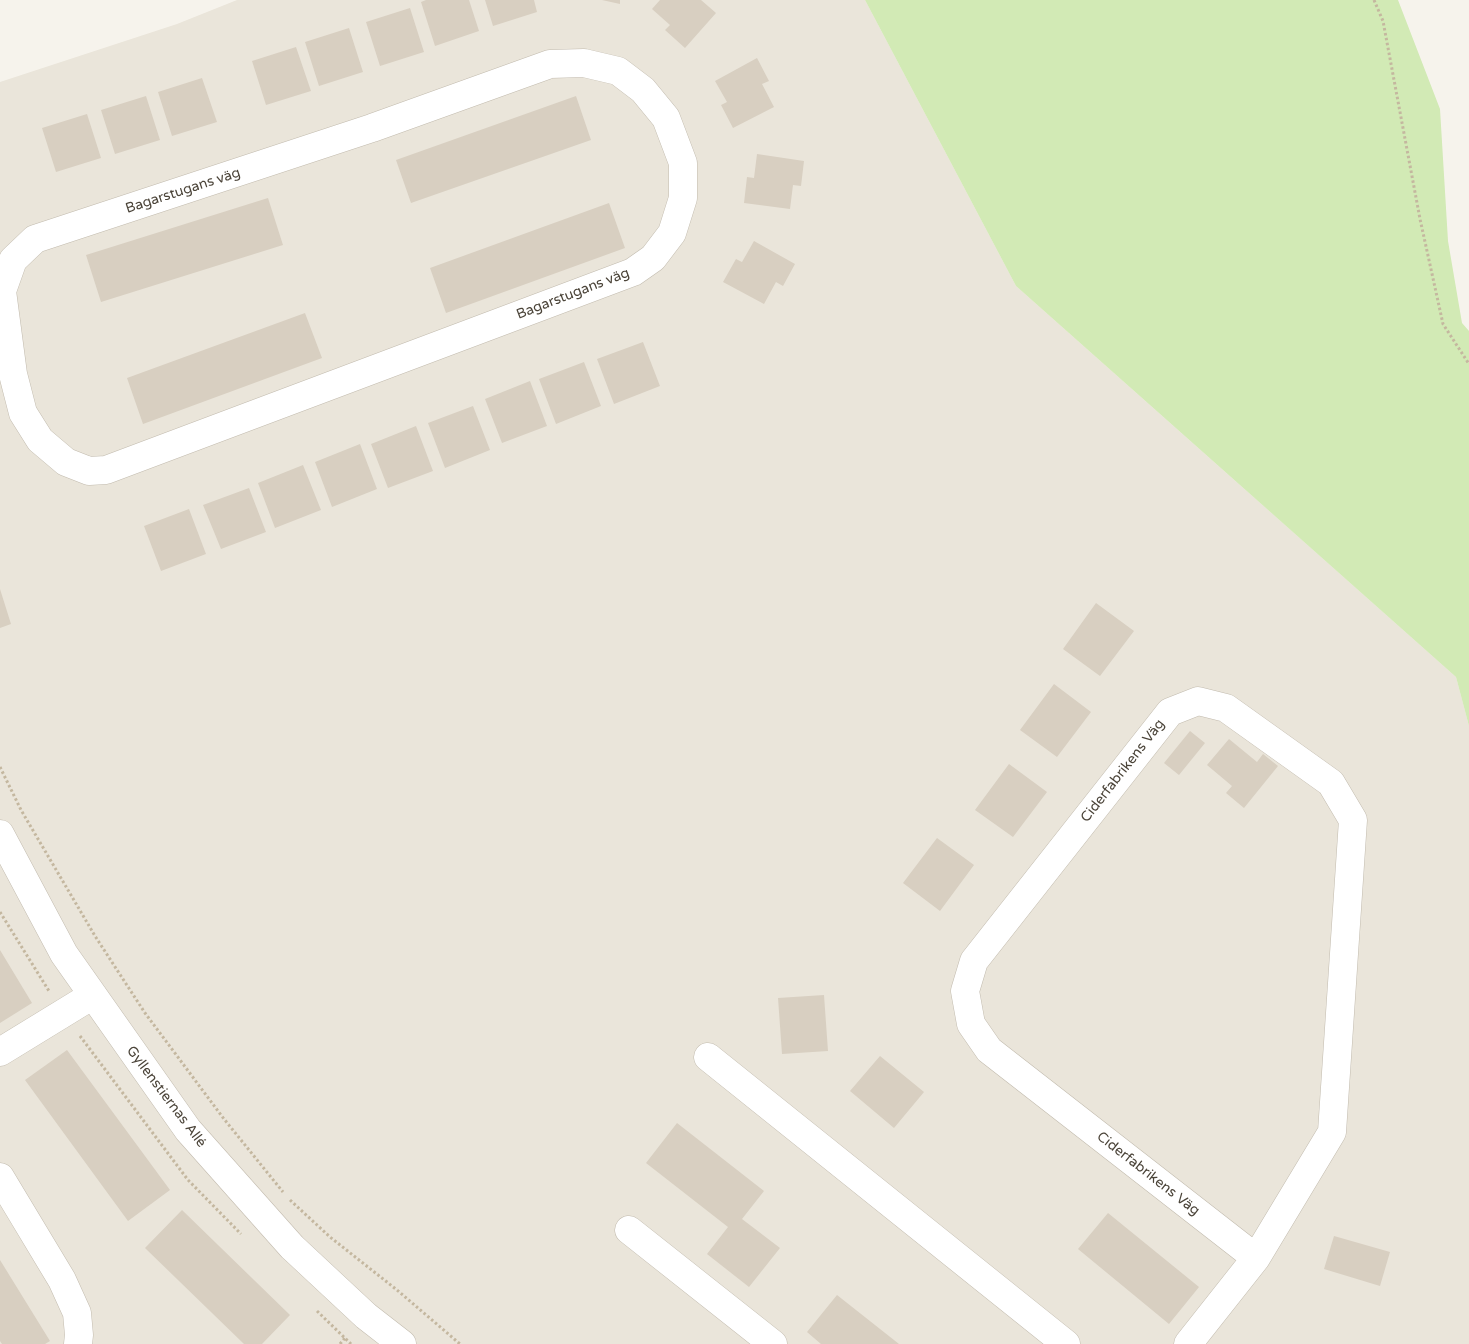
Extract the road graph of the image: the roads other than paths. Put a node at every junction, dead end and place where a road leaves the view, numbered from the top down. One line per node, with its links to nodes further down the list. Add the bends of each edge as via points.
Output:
1 (6, 375): 1 (street, Bagarstugans väg, via 2,291 13,260 36,239 372,128 550,64 584,63 618,71 643,90 666,118 683,163 684,198 672,233 653,258 633,272 106,470 89,470 66,462 40,440)
2 (0, 834): 3 (street, Gyllenstiernas Allé, via 64,954)
3 (93, 995): 4 (street); 10 (street, Gyllenstiernas Allé, via 194,1138 292,1248 366,1316)
4 (0, 1052)
5 (708, 1058): 12 (street)
6 (0, 1177): 9 (street, via 62,1280 77,1313)
7 (629, 1230): 11 (street)
8 (1256, 1258): 8 (street, Ciderfabrikens Väg, via 1332,1132 1353,820 1331,783 1226,708 1198,701 1170,712 974,961 965,991 972,1024 988,1050); 13 (street, Ciderfabrikens Väg)
9 (78, 1344)
10 (402, 1344)
11 (773, 1344)
12 (1066, 1344)
13 (1188, 1344)

